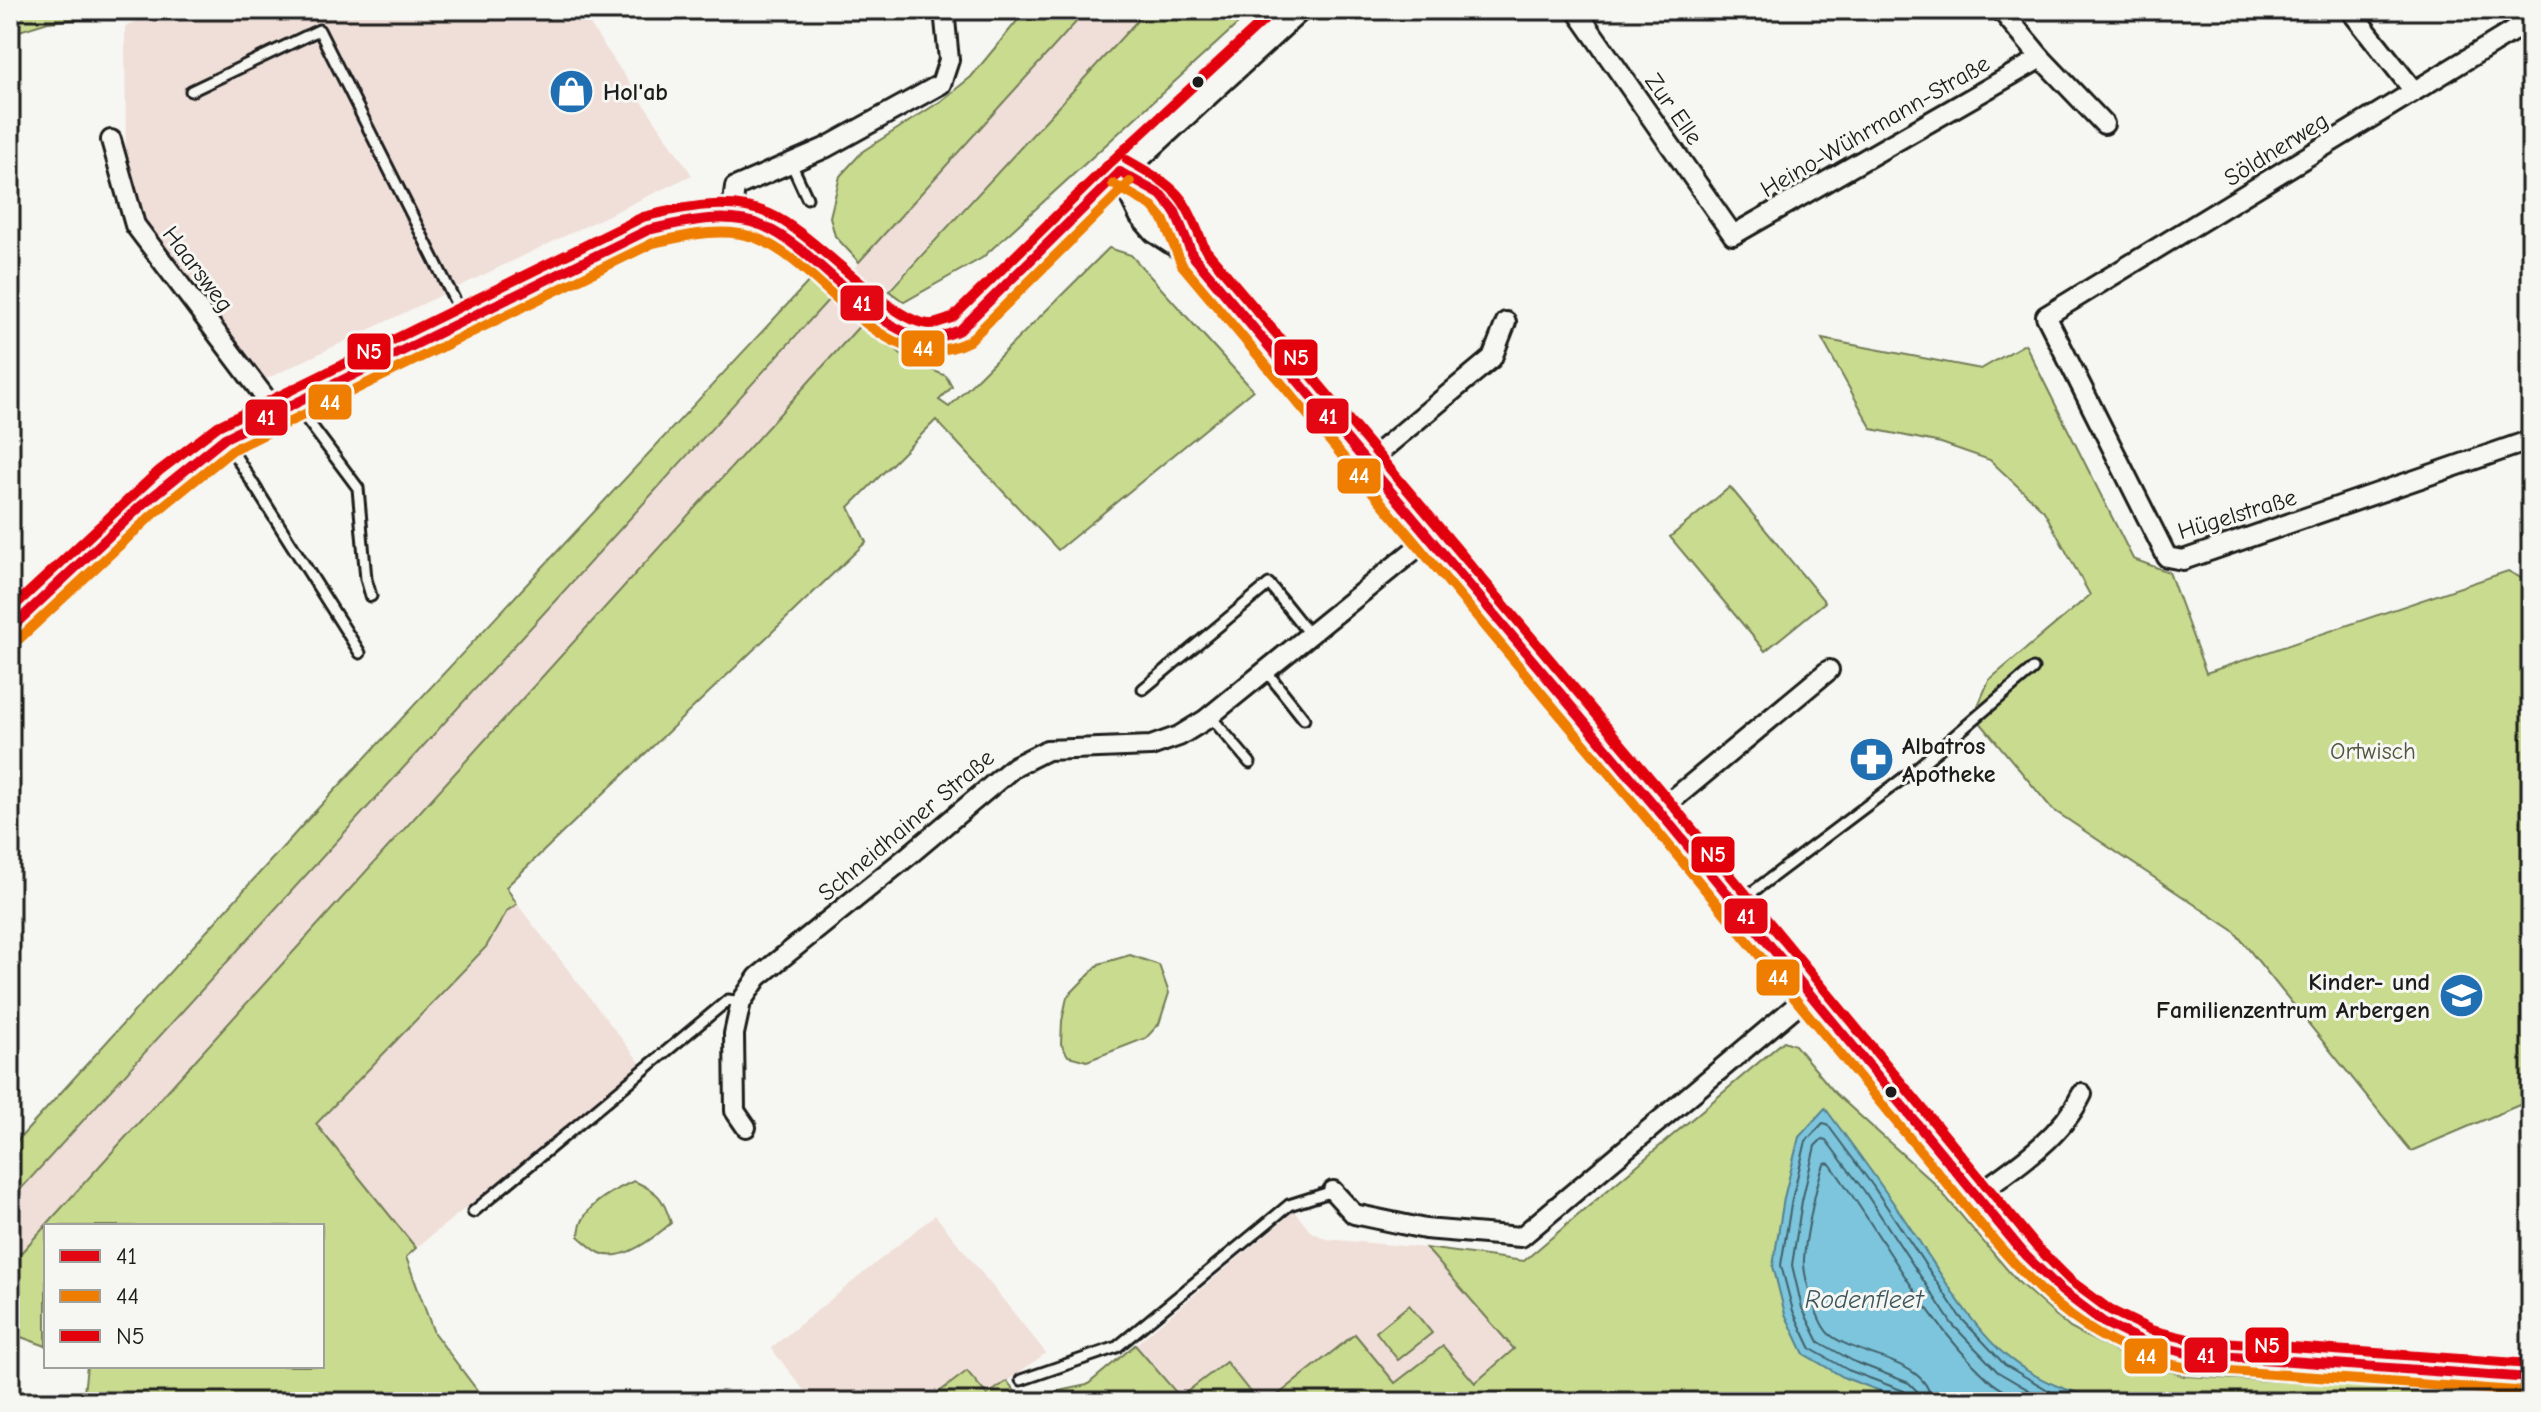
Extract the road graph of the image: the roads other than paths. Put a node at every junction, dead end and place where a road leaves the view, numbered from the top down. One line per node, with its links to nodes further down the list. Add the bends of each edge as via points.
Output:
1 (944, 10): 12 (street, via 949,60 941,84)
2 (1296, 10): 13 (main road)
3 (1576, 10): 16 (street, Zur Elle)
4 (2001, 10): 7 (street)
5 (2350, 10): 9 (street)
6 (2531, 20): 9 (street, Söldnerweg)
7 (2041, 58): 10 (street); 16 (street, Heino-Wührmann-Straße)
8 (191, 91): 18 (lane, via 319,30)
9 (2414, 91): 17 (street, Söldnerweg)
10 (2104, 124)
11 (111, 140): 20 (street, Haarsweg, via 135,225)
12 (791, 163): 14 (lane); 15 (street, via 735,187)
13 (1120, 172): 15 (main road, via 960,330 939,337 908,332 788,240 762,225); 23 (street, via 1161,195 1175,212 1193,256)
14 (807, 198)
15 (731, 219): 18 (main road, via 684,221 648,230)
16 (1733, 235)
17 (2046, 316): 22 (street, Hügelstraße, via 2167,557 2183,560)
18 (464, 319): 20 (main road)
19 (1506, 322): 23 (street, via 1492,358)
20 (286, 408): 21 (main road); 25 (lane, via 358,488)
21 (225, 438): 26 (main road, via 187,464); 28 (lane)
22 (2531, 440)
23 (1367, 462): 24 (street)
24 (1429, 538): 27 (street, Schneidhainer Straße); 36 (street)
25 (371, 596)
26 (10, 629)
27 (1310, 635): 31 (street, Schneidhainer Straße); 32 (lane, via 1269,584)
28 (360, 653)
29 (2033, 669): 37 (lane, via 1918,767)
30 (1829, 670): 36 (street)
31 (1266, 671): 33 (street, Schneidhainer Straße); 34 (lane)
32 (1143, 689)
33 (1210, 716): 35 (lane); 39 (street, Schneidhainer Straße, via 1151,746 1047,750 1015,766 758,977)
34 (1304, 719)
35 (1250, 763)
36 (1659, 811): 37 (street)
37 (1735, 905): 38 (street)
38 (1809, 995): 42 (street, via 1521,1237 1425,1229 1354,1214); 43 (street)
39 (741, 1002): 41 (street, Schneidhainer Straße, via 733,1072 735,1111); 44 (lane, via 728,1000)
40 (2082, 1094): 43 (street, via 2073,1114 2031,1155)
41 (746, 1127)
42 (1333, 1191): 46 (lane, via 1289,1205 1117,1347)
43 (1975, 1196): 45 (street, via 2054,1287 2127,1336 2158,1347 2218,1357)
44 (473, 1212)
45 (2531, 1378)
46 (1021, 1380)

